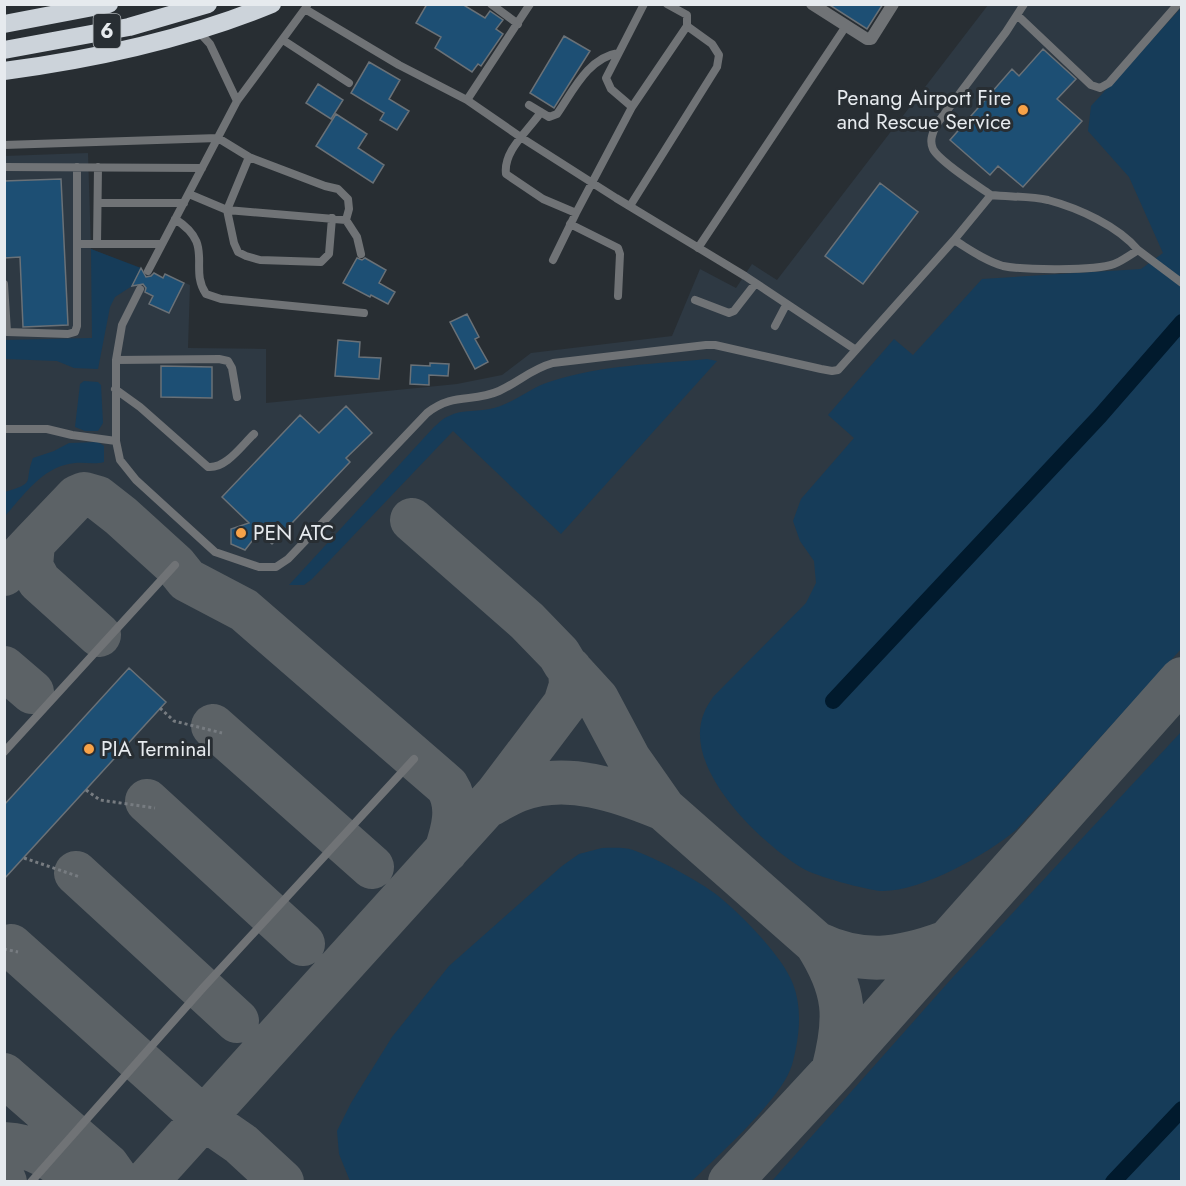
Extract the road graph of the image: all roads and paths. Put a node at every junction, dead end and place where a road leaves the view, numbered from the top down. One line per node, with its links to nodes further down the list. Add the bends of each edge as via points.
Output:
1 (109, 4): 14 (highway, 6)
2 (208, 4): 20 (highway, 6, via 129,27)
3 (272, 4): 18 (highway)
4 (491, 4): 15 (lane)
5 (530, 4): 15 (lane)
6 (644, 4): 21 (lane)
7 (667, 4): 16 (lane, via 687,15)
8 (812, 4): 17 (street)
9 (893, 4): 17 (street, via 871,39)
10 (1024, 4): 13 (lane)
11 (1178, 4): 13 (lane, via 1109,83 1100,87 1091,85)
12 (306, 7): 19 (lane); 24 (lane, via 399,65)
13 (1017, 15): 39 (lane, via 931,137 940,157)
14 (4, 24)
15 (518, 24): 24 (lane)
16 (687, 26): 27 (lane); 42 (lane, via 712,44 719,55 717,66)
17 (846, 26): 53 (lane)
18 (198, 30): 22 (highway, via 132,48); 25 (lane, via 210,44)
19 (283, 40): 23 (lane); 25 (lane)
20 (4, 50)
21 (618, 53): 27 (lane, via 606,78 611,89); 28 (lane, via 599,59 557,114 549,117)
22 (8, 71)
23 (349, 83)
24 (467, 100): 30 (lane)
25 (237, 101): 29 (lane)
26 (529, 105): 28 (lane)
27 (632, 107): 37 (lane)
28 (541, 112): 30 (lane)
29 (218, 138): 31 (lane); 32 (lane); 36 (lane)
30 (522, 138): 37 (lane); 44 (lane, via 508,155 506,174 543,199)
31 (4, 145)
32 (249, 157): 43 (lane); 47 (lane, via 338,189 348,199)
33 (4, 166): 34 (lane)
34 (77, 167): 35 (lane); 50 (lane)
35 (98, 167): 36 (lane); 41 (lane)
36 (202, 168): 38 (lane)
37 (593, 182): 42 (lane); 44 (lane)
38 (189, 194): 40 (lane); 43 (lane)
39 (991, 195): 49 (lane); 54 (lane, via 1058,204 1108,225)
40 (184, 203): 41 (lane); 46 (lane)
41 (98, 204): 51 (lane)
42 (630, 206): 53 (lane)
43 (227, 210): 45 (lane); 45 (lane, via 238,252 261,260 321,262 329,254)
44 (576, 213): 48 (lane)
45 (332, 218): 47 (lane)
46 (175, 219): 52 (lane); 65 (lane, via 200,248 200,281 206,294 221,299)
47 (346, 220): 55 (lane, via 356,233)
48 (570, 224): 56 (lane); 62 (lane, via 618,248)
49 (954, 240): 54 (lane, via 1003,266 1025,268 1099,268 1116,264); 67 (lane)
50 (77, 244): 51 (lane); 59 (lane, via 75,332 7,332)
51 (97, 244): 52 (lane)
52 (162, 244): 57 (lane)
53 (698, 248): 60 (lane)
54 (1138, 250): 58 (lane)
55 (361, 254)
56 (553, 260)
57 (148, 271)
58 (1182, 282)
59 (4, 284)
60 (755, 285): 63 (lane, via 729,313); 64 (lane)
61 (140, 289): 68 (lane, via 122,325)
62 (618, 296)
63 (695, 300)
64 (786, 305): 66 (lane); 67 (lane)
65 (364, 313)
66 (775, 326)
67 (856, 350): 73 (lane, via 842,367 832,371 715,345 553,363 538,367 498,391 439,403 288,560 276,567 259,567 215,552 136,480 120,460)
68 (116, 360): 69 (lane); 70 (lane, via 228,361)
69 (115, 389): 72 (lane, via 208,467 224,463); 73 (lane)
70 (237, 398)
71 (4, 429): 73 (lane, via 47,429)
72 (254, 434)
73 (116, 441)
74 (175, 565): 77 (lane)
75 (160, 708): 76 (path, via 174,721)
76 (222, 733)
77 (4, 752)
78 (414, 759): 85 (lane)
79 (86, 790): 80 (path, via 100,800)
80 (155, 808)
81 (24, 858): 82 (path)
82 (80, 877)
83 (4, 949): 84 (path)
84 (18, 952)
85 (31, 1182)

